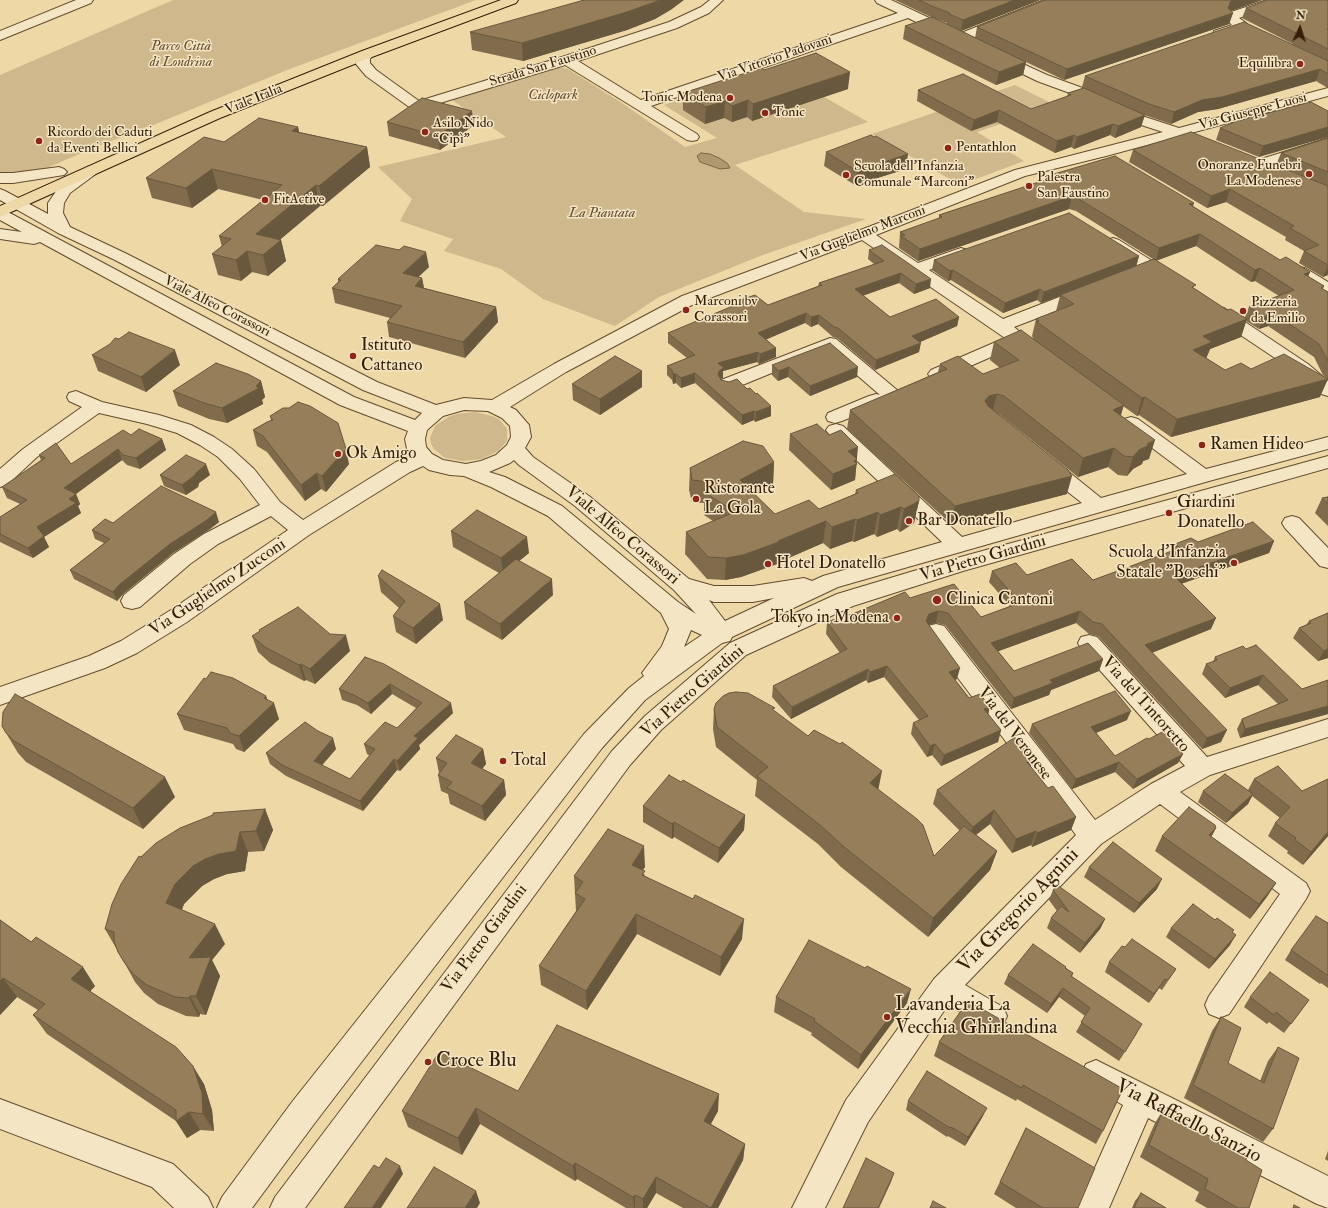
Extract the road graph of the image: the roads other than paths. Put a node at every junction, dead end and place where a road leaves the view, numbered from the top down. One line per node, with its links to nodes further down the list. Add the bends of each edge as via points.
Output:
1 (87, 0): 11 (street)
2 (483, 0): 35 (main road, Viale Italia, via 366,43 206,107)
3 (512, 0): 16 (main road, Viale Italia)
4 (717, 0): 17 (street, Strada San Faustino, via 705,10 673,26)
5 (881, 0): 8 (street)
6 (1056, 0): 12 (street)
7 (1279, 0): 9 (street, via 1232,16 1232,19)
8 (910, 13): 12 (street); 23 (street, Via Vittorio Padovani)
9 (1242, 26): 10 (street); 13 (street)
10 (1257, 33)
11 (0, 36)
12 (961, 38): 14 (street)
13 (1205, 38)
14 (974, 45)
15 (988, 52): 21 (street)
16 (367, 54): 18 (main road, Viale Italia); 19 (street, via 363,64)
17 (567, 60): 19 (street, Strada San Faustino, via 417,106); 23 (street)
18 (321, 73): 19 (street, Strada San Faustino, via 339,68 354,68); 34 (main road, Viale Italia, via 215,115)
19 (371, 73)
20 (1087, 80): 21 (street)
21 (1064, 87): 24 (street, via 1083,92)
22 (1328, 92): 25 (street, Via Giuseppe Luosi)
23 (640, 105): 26 (street)
24 (1140, 120): 25 (street); 29 (street, via 1146,130)
25 (1179, 132): 27 (street); 29 (street, Via Guglielmo Marconi)
26 (692, 137)
27 (1203, 141)
28 (1328, 142): 32 (street)
29 (1136, 144): 30 (street, Via Guglielmo Marconi)
30 (1101, 153): 33 (street); 42 (street, Via Guglielmo Marconi, via 1020,173)
31 (1246, 158): 32 (street)
32 (1260, 164): 36 (street)
33 (1120, 165)
34 (92, 170): 38 (main road, Viale Italia); 40 (street, via 64,190 56,203 55,213)
35 (59, 172): 37 (street); 38 (main road, Viale Italia)
36 (1280, 173)
37 (0, 178)
38 (5, 198): 39 (main road, Viale Italia); 40 (street, Viale Alfeo Corassori)
39 (0, 213): 44 (street, Viale Alfeo Corassori)
40 (64, 230): 64 (street, Viale Alfeo Corassori, via 370,386)
41 (0, 234): 44 (street, via 35,239)
42 (864, 234): 48 (street); 57 (street, Via Guglielmo Marconi, via 688,300)
43 (1101, 235): 47 (street)
44 (62, 248): 67 (street, Viale Alfeo Corassori, via 347,401)
45 (974, 248): 48 (street)
46 (1288, 265): 52 (street)
47 (1152, 268): 49 (street); 51 (street)
48 (915, 269): 54 (street)
49 (1130, 276)
50 (1101, 287): 54 (street)
51 (1184, 289)
52 (1328, 289)
53 (1204, 302): 60 (street, via 1302,368)
54 (1001, 326): 55 (street)
55 (1017, 339): 56 (street); 59 (street)
56 (1049, 363)
57 (560, 368): 63 (street, Via Guglielmo Marconi, via 503,403); 66 (street, Via Guglielmo Marconi, via 526,405)
58 (728, 384): 59 (street, via 830,343)
59 (904, 388): 80 (street, via 835,423)
60 (1328, 390)
61 (76, 397): 62 (street)
62 (96, 406): 75 (street, via 30,453); 76 (street, via 184,429 207,441 225,453 247,474)
63 (493, 406): 64 (street, via 464,404); 66 (street, via 509,414)
64 (436, 412): 67 (street)
65 (1120, 415): 74 (street)
66 (520, 425): 69 (street, via 521,437)
67 (418, 428): 71 (street, via 415,439 417,449)
68 (1328, 443): 74 (street, Via Pietro Giardini)
69 (515, 449): 73 (street, via 492,464); 83 (street, Viale Alfeo Corassori, via 526,461 582,501)
70 (1033, 453): 77 (street)
71 (425, 458): 73 (street, via 436,465); 79 (street, Via Guglielmo Zucconi, via 403,467)
72 (1328, 462): 89 (street, Via Pietro Giardini, via 845,600)
73 (466, 470): 85 (street, Viale Alfeo Corassori, via 498,482 555,511)
74 (1203, 476): 77 (street, Via Pietro Giardini)
75 (0, 480)
76 (273, 506): 79 (street); 84 (street, via 211,539)
77 (1098, 506): 80 (street, Via Pietro Giardini)
78 (1292, 523): 81 (street)
79 (302, 530): 91 (street, Via Guglielmo Zucconi, via 179,616 129,647 97,662)
80 (958, 545): 82 (street, Via Pietro Giardini)
81 (1328, 561)
82 (831, 581): 83 (street, Via Pietro Giardini, via 753,594 714,594); 87 (street, Via Pietro Giardini)
83 (682, 585): 87 (street, Viale Alfeo Corassori, via 706,611)
84 (132, 601)
85 (670, 608): 87 (street, Viale Alfeo Corassori, via 690,621); 92 (street, Viale Alfeo Corassori, via 680,629 672,650)
86 (936, 632): 96 (street, Via del Veronese)
87 (720, 633): 89 (street, Viale Alfeo Corassori); 92 (street, Via Pietro Giardini)
88 (1089, 643): 94 (street, Via del Tintoretto)
89 (738, 649): 106 (street, Via Pietro Giardini, via 653,723 621,758)
90 (0, 677): 91 (street)
91 (10, 692)
92 (637, 694): 105 (street, Via Pietro Giardini, via 593,740 303,1113)
93 (1328, 728): 94 (street, Via Gregorio Agnini)
94 (1202, 768): 95 (street, Via Gregorio Agnini)
95 (1160, 791): 96 (street, Via Gregorio Agnini); 98 (street, via 1297,891)
96 (1092, 836): 97 (street, Via Gregorio Agnini)
97 (944, 988): 99 (street); 107 (street, Via Gregorio Agnini, via 857,1111)
98 (1219, 1004)
99 (1019, 1030)
100 (1073, 1061): 101 (street, Via Raffaello Sanzio)
101 (1141, 1099): 103 (street, Via Raffaello Sanzio); 108 (street)
102 (0, 1114): 104 (street, via 162,1175)
103 (1328, 1193)
104 (197, 1208)
105 (233, 1208)
106 (286, 1208)
107 (808, 1208)
108 (1093, 1208)

